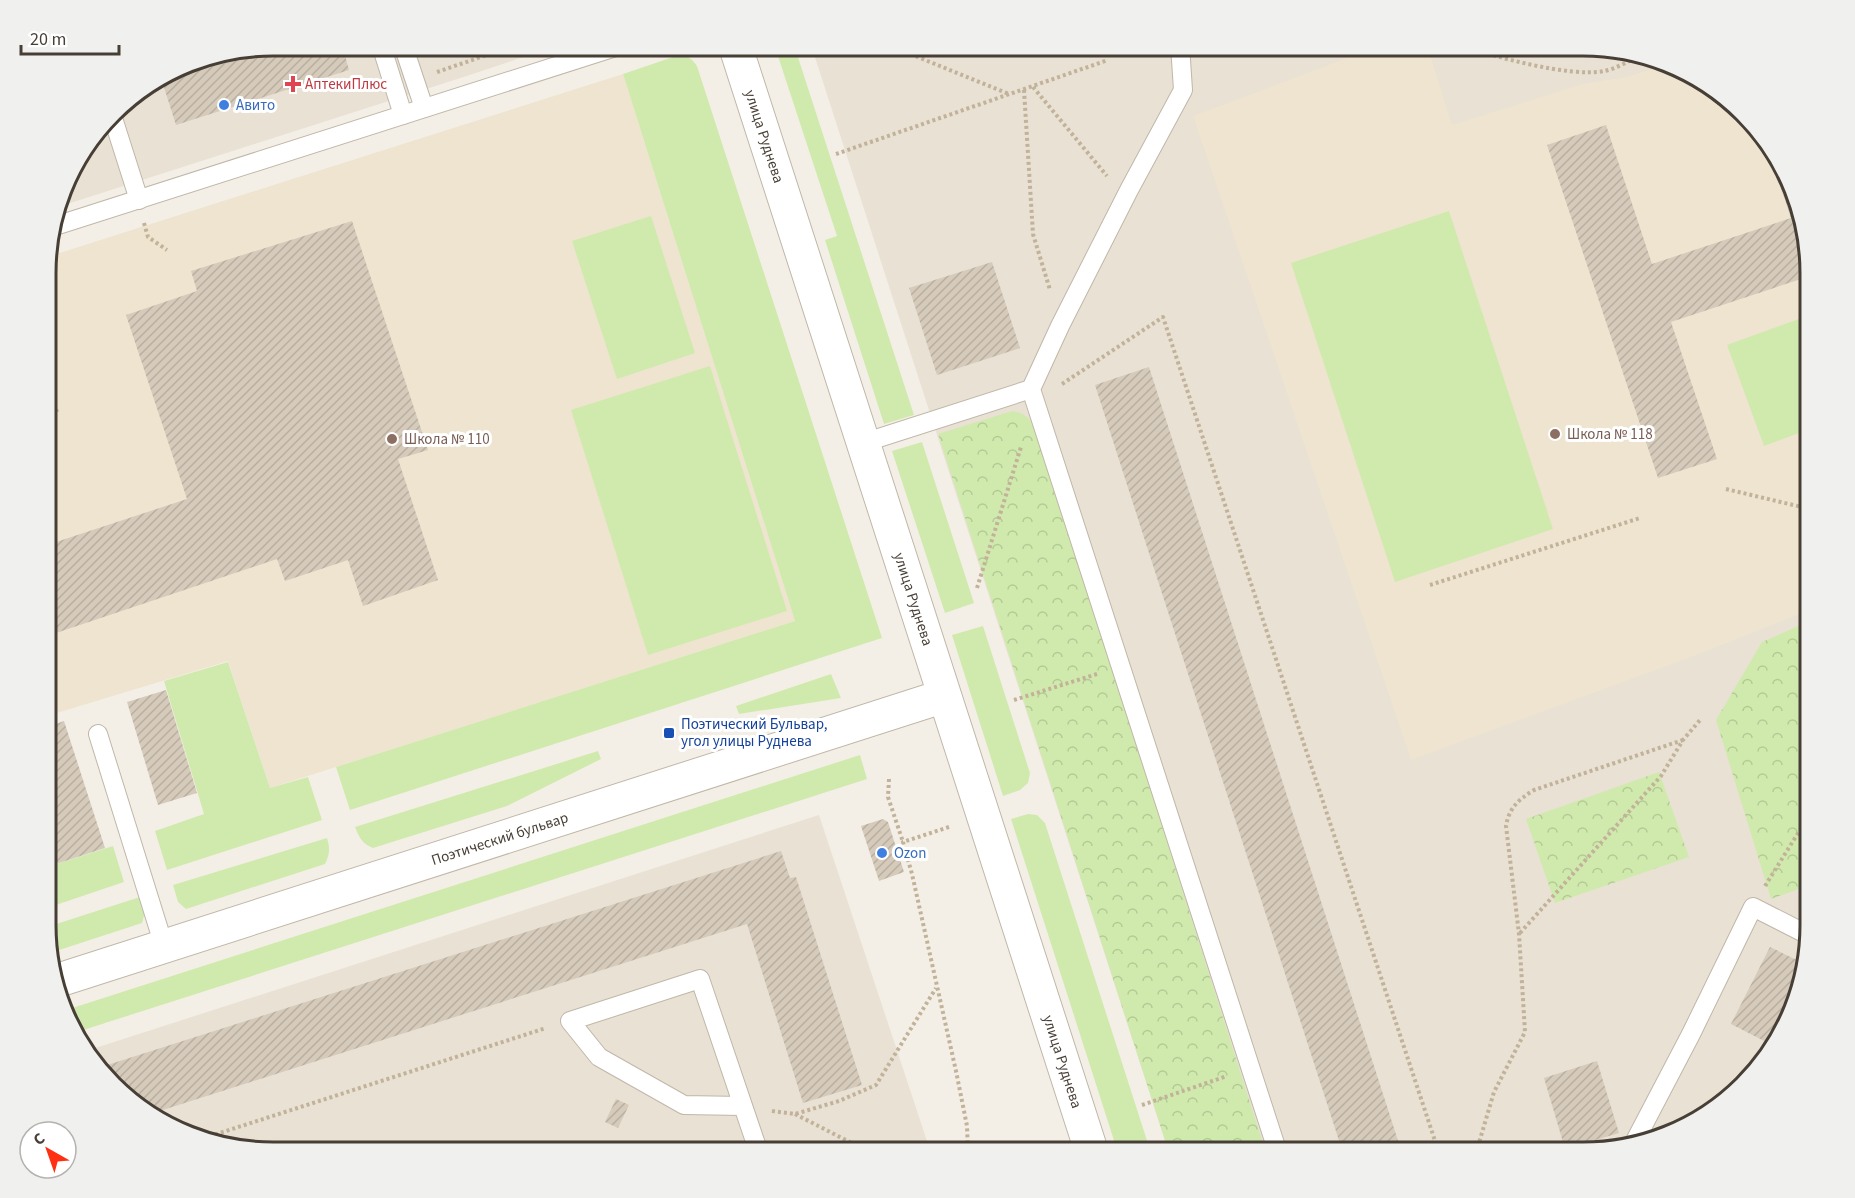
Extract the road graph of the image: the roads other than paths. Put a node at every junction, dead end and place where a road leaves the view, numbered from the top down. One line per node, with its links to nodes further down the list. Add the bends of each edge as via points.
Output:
1 (384, 56): 7 (lane)
2 (407, 56): 6 (lane)
3 (587, 56): 6 (lane)
4 (739, 56): 12 (street, улица Руднева)
5 (1181, 56): 11 (lane, via 1183,90 1060,326)
6 (424, 108): 7 (lane)
7 (403, 115): 9 (lane)
8 (115, 124): 9 (lane)
9 (139, 200): 10 (lane)
10 (61, 224)
11 (1033, 396): 12 (lane); 22 (lane)
12 (863, 443): 13 (street, улица Руднева)
13 (944, 696): 16 (street, Поэтический бульвар); 21 (street, улица Руднева)
14 (98, 734): 16 (lane)
15 (1800, 931): 19 (lane, via 1753,907)
16 (164, 946): 17 (street, Поэтический бульвар)
17 (63, 979)
18 (742, 1106): 18 (lane, via 700,979 570,1021 599,1057 684,1106); 20 (lane)
19 (1638, 1135)
20 (755, 1142)
21 (1088, 1142)
22 (1275, 1142)

